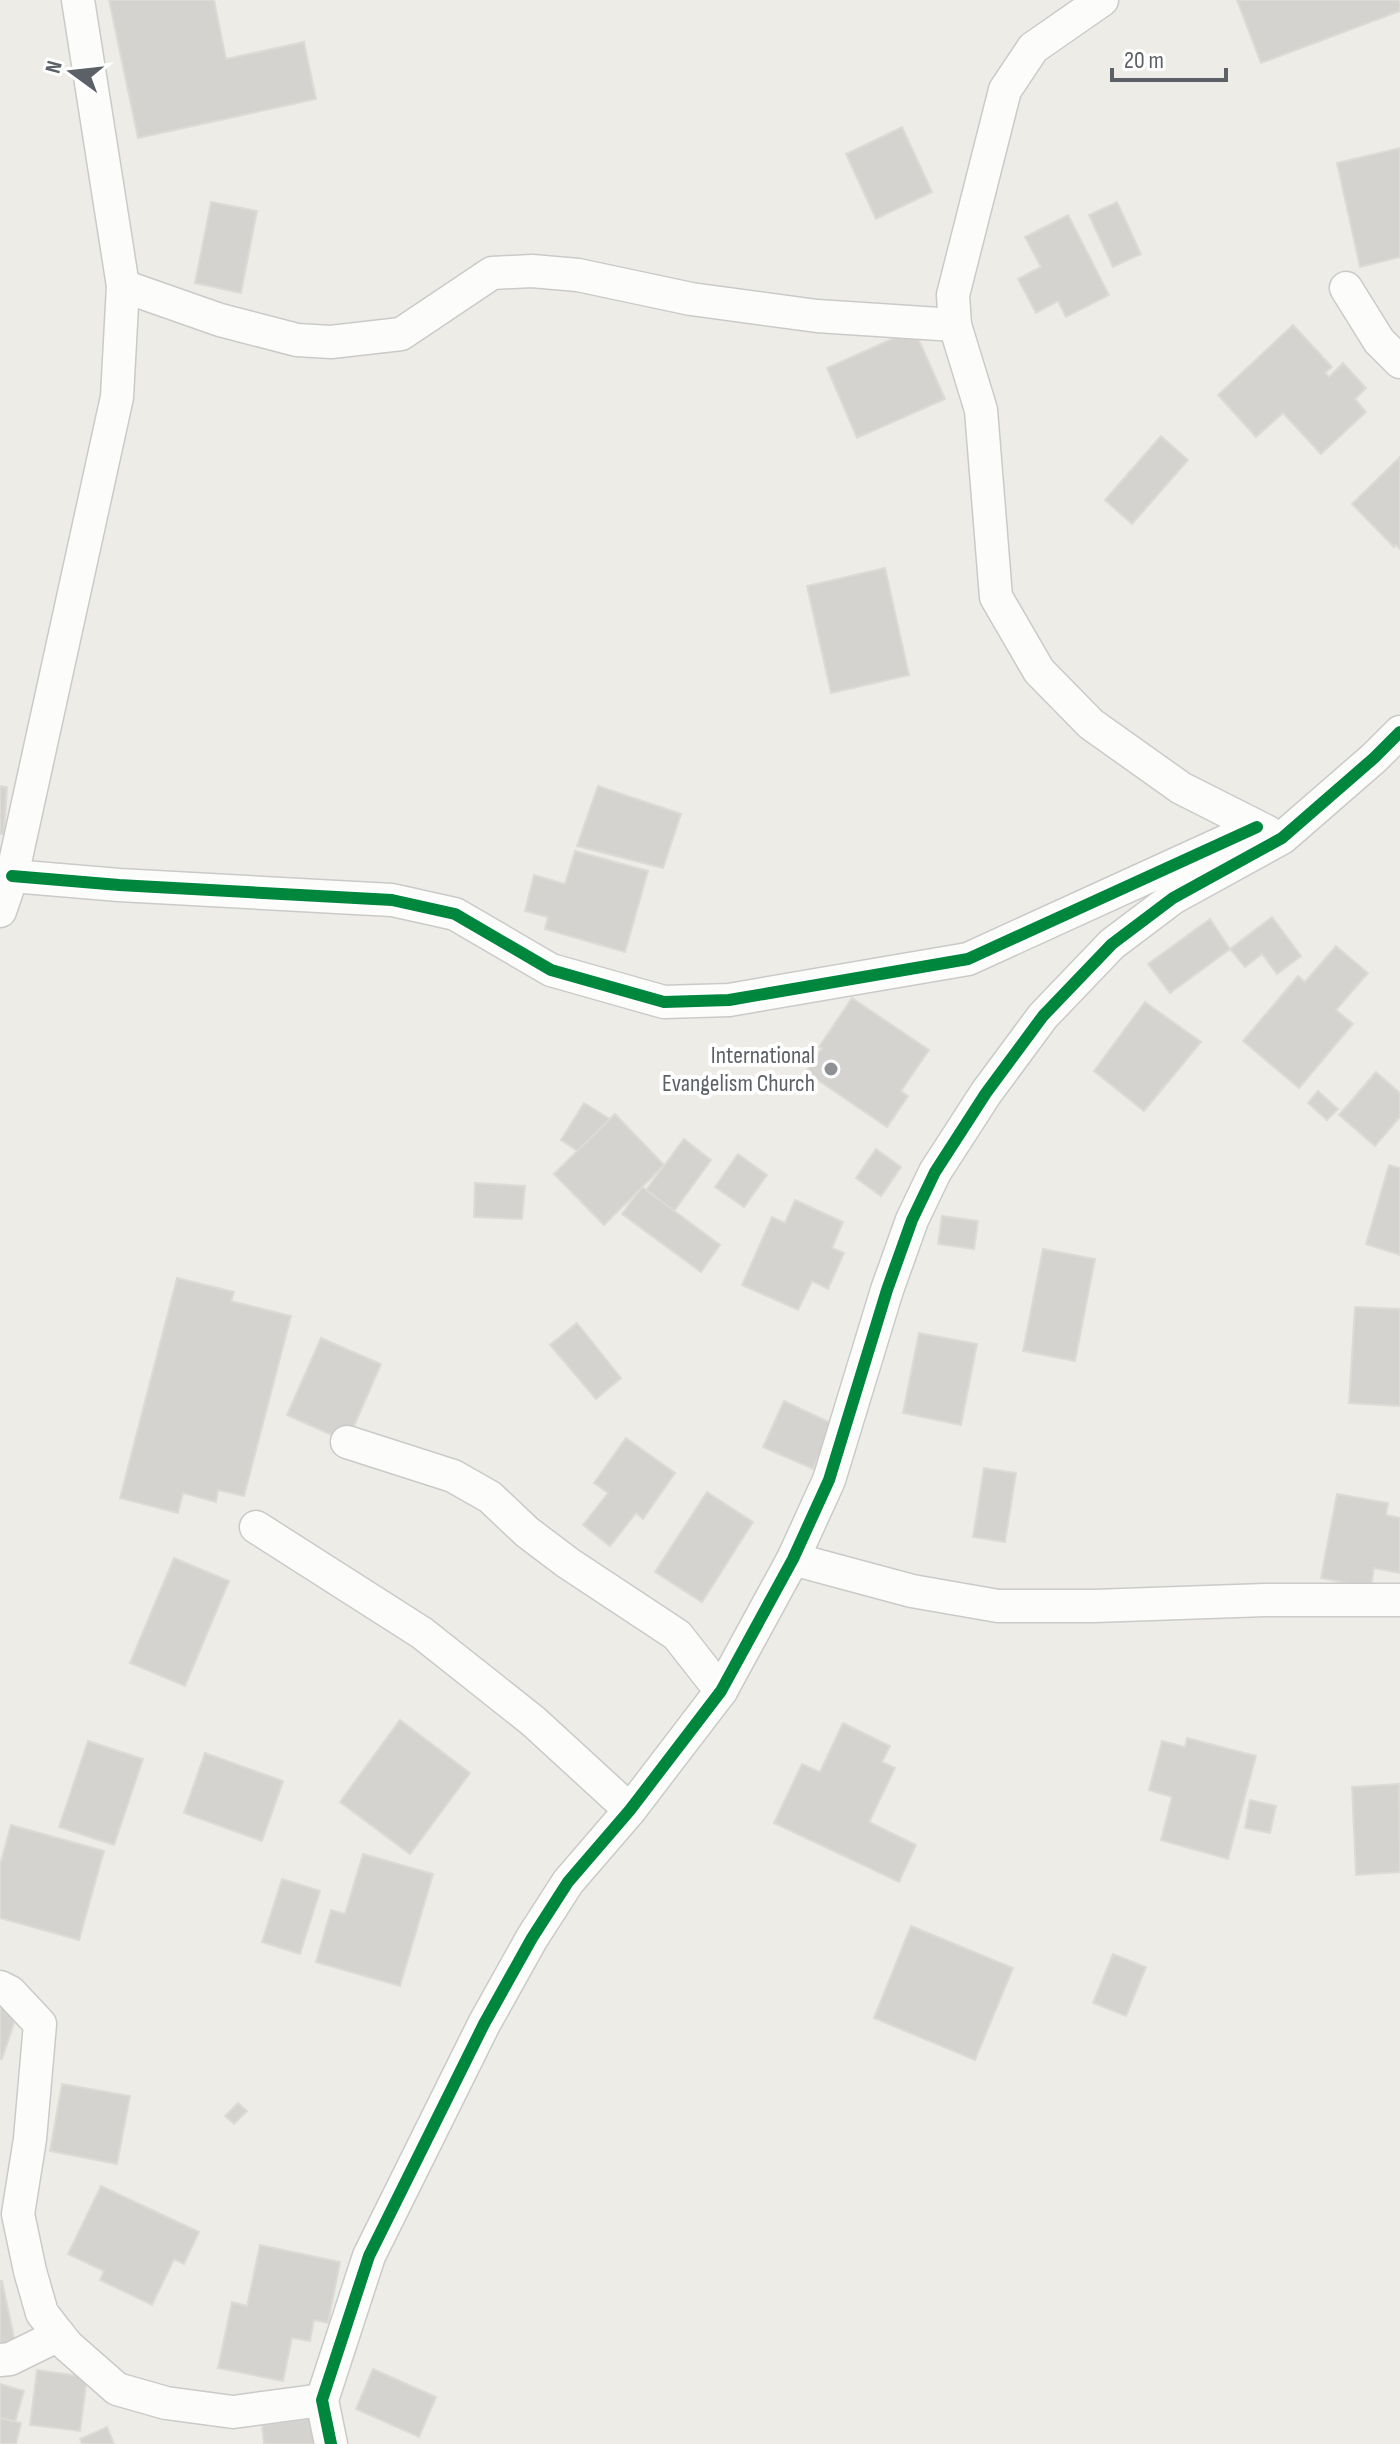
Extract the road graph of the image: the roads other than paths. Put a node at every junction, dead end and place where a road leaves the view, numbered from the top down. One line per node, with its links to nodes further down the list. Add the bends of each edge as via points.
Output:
1 (78, 0): 3 (street)
2 (1102, 0): 5 (street, via 1033,48 1005,90 953,295)
3 (123, 286): 5 (street, via 220,320 297,340 331,342 401,334 492,273 532,271 817,316); 9 (street, via 117,397)
4 (1346, 288): 6 (street, via 1379,341)
5 (955, 325): 8 (street, via 981,410 996,597 1039,671 1091,724 1181,788)
6 (1400, 362)
7 (1400, 732): 8 (street)
8 (1270, 832): 9 (street, via 968,959 729,1000 664,1002 551,970 455,914 392,900); 13 (street, via 1112,944 1043,1016 986,1093 935,1172 912,1220 829,1480)
9 (12, 876): 10 (street)
10 (0, 911)
11 (347, 1442): 15 (street, via 453,1476 490,1497 568,1563 677,1635)
12 (256, 1527): 16 (street, via 422,1633 533,1721)
13 (793, 1559): 14 (street, via 912,1591 998,1606); 15 (street)
14 (1400, 1600)
15 (721, 1691): 16 (street)
16 (630, 1810): 20 (street, via 568,1882 484,2024 369,2256)
17 (0, 1987): 18 (street, via 40,2024 18,2214 42,2313)
18 (59, 2335): 19 (street); 20 (street, via 117,2389 166,2403 233,2412)
19 (0, 2360)
20 (322, 2400): 21 (street)
21 (331, 2444)

